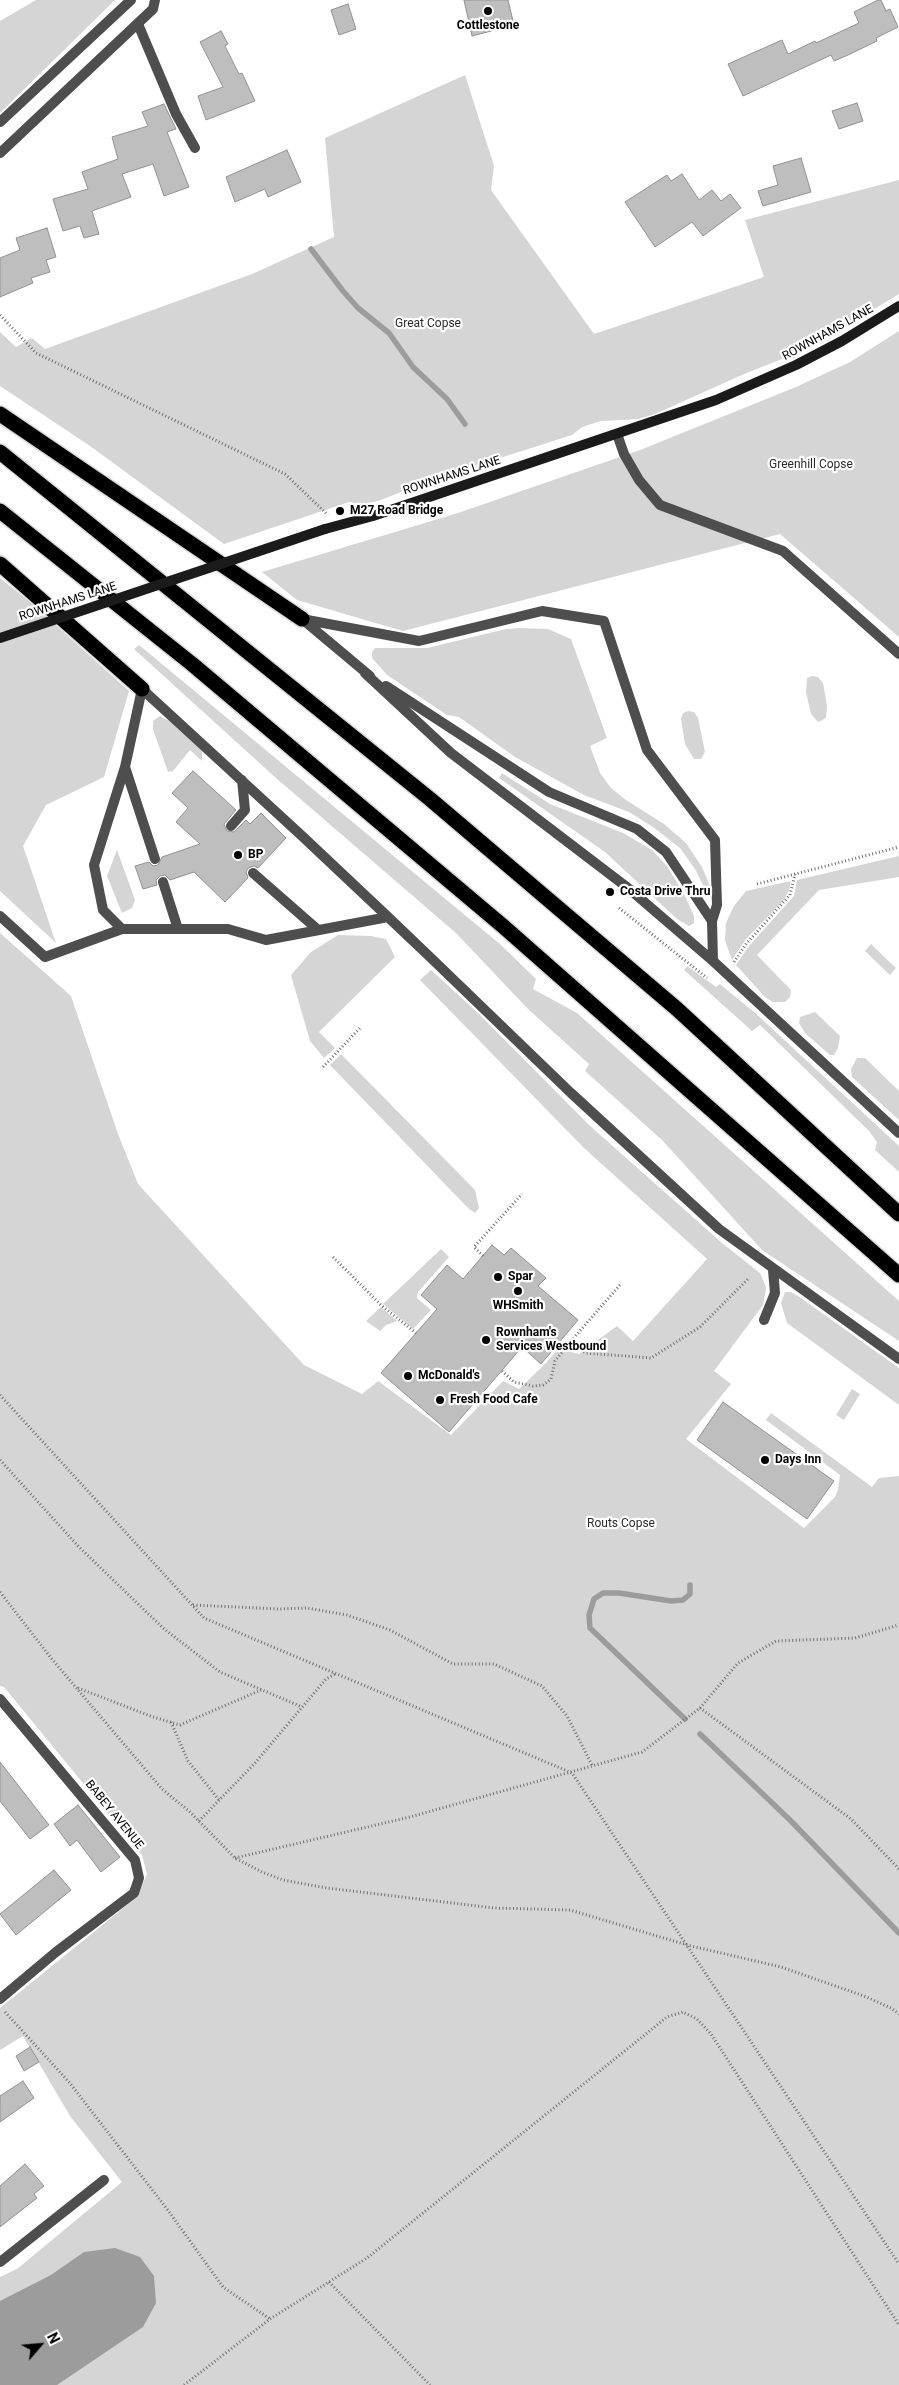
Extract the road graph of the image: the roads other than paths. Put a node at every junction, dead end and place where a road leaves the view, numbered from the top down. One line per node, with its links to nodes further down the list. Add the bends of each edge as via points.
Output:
1 (132, 0): 4 (street)
2 (156, 0): 3 (street, via 153,9)
3 (138, 24): 5 (street); 6 (street)
4 (0, 122)
5 (194, 148)
6 (0, 153)
7 (899, 306): 9 (street, ROWNHAMS LANE, via 842,341 753,386)
8 (0, 414): 13 (highway)
9 (617, 434): 14 (street, ROWNHAMS LANE, bridge); 15 (street, via 639,480 660,505 784,551)
10 (0, 452): 32 (highway, via 460,825 677,1009)
11 (0, 511): 34 (highway, via 192,664 504,927)
12 (0, 564): 17 (highway)
13 (302, 619): 16 (street); 26 (street, via 419,641 542,611 604,621 647,750 715,840 716,905)
14 (0, 638)
15 (899, 654)
16 (365, 673): 26 (street, via 549,792 637,829 666,852); 30 (street, via 451,753 628,888)
17 (142, 690): 18 (street); 19 (street)
18 (125, 766): 21 (street); 27 (street, via 94,865 103,910)
19 (242, 780): 20 (street, via 245,810); 25 (street)
20 (230, 826)
21 (155, 859)
22 (253, 874): 29 (street)
23 (163, 882): 28 (street)
24 (0, 916): 27 (street, via 45,957)
25 (388, 918): 29 (street); 33 (street, via 621,1140 719,1229)
26 (712, 921): 30 (street)
27 (122, 929): 28 (street)
28 (178, 929): 29 (street, via 228,929 266,940)
29 (317, 929)
30 (713, 961): 31 (street)
31 (899, 1133)
32 (899, 1214)
33 (773, 1270): 35 (street, via 775,1293); 36 (street)
34 (899, 1275)
35 (764, 1320)
36 (899, 1359)
37 (0, 1699): 38 (street, BABEY AVENUE, via 135,1860 139,1878 134,1893)
38 (0, 1999)
39 (104, 2180): 40 (street)
40 (0, 2262)

